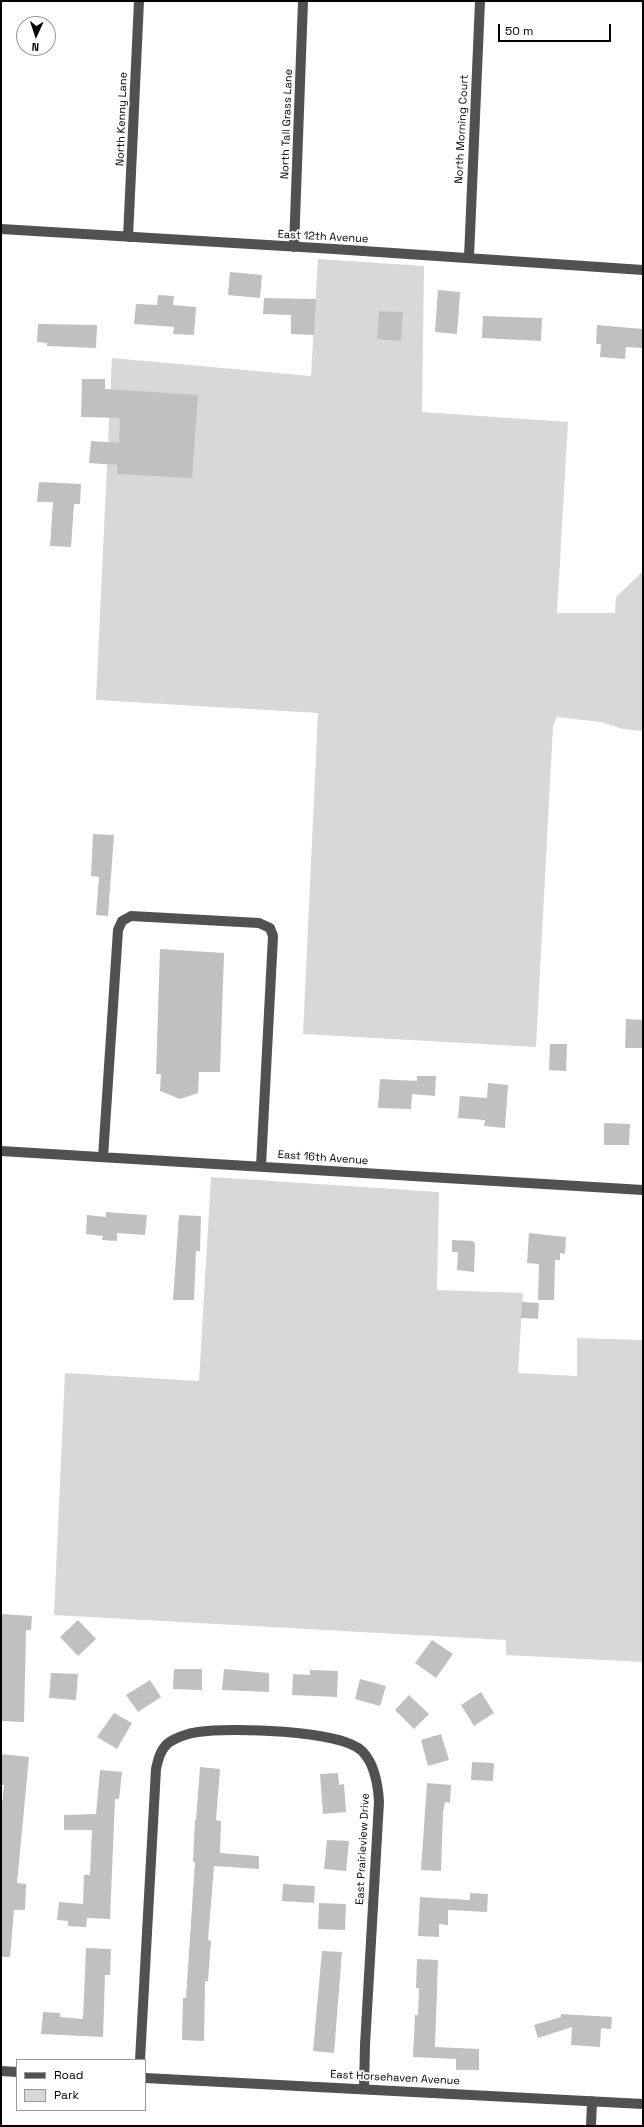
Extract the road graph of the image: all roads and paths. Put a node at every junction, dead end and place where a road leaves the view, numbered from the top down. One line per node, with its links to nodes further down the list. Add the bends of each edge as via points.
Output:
1 (139, 1): 5 (street, North Kenny Lane)
2 (303, 1): 6 (street, North Tall Grass Lane)
3 (480, 1): 7 (street, North Morning Court)
4 (1, 230): 5 (street, East 12th Avenue)
5 (128, 237): 6 (street, East 12th Avenue)
6 (294, 247): 7 (street, East 12th Avenue)
7 (469, 257): 8 (street, East 12th Avenue)
8 (643, 270)
9 (1, 1151): 10 (street, East 16th Avenue)
10 (103, 1157): 11 (street, East 16th Avenue); 11 (street, via 118,930 122,921 131,916 259,923 270,928 273,936)
11 (261, 1166): 12 (street, East 16th Avenue)
12 (643, 1190)
13 (140, 2059): 17 (street, East Prairieview Drive, via 156,1768 160,1755 168,1744 198,1732 300,1733 352,1744 362,1750 371,1765 378,1787)
14 (1, 2071): 15 (street)
15 (16, 2072)
16 (146, 2078): 17 (street, East Horsehaven Avenue)
17 (364, 2088): 18 (street, East Horsehaven Avenue)
18 (592, 2101): 19 (street, East Horsehaven Avenue); 20 (street)
19 (643, 2104)
20 (591, 2126)

